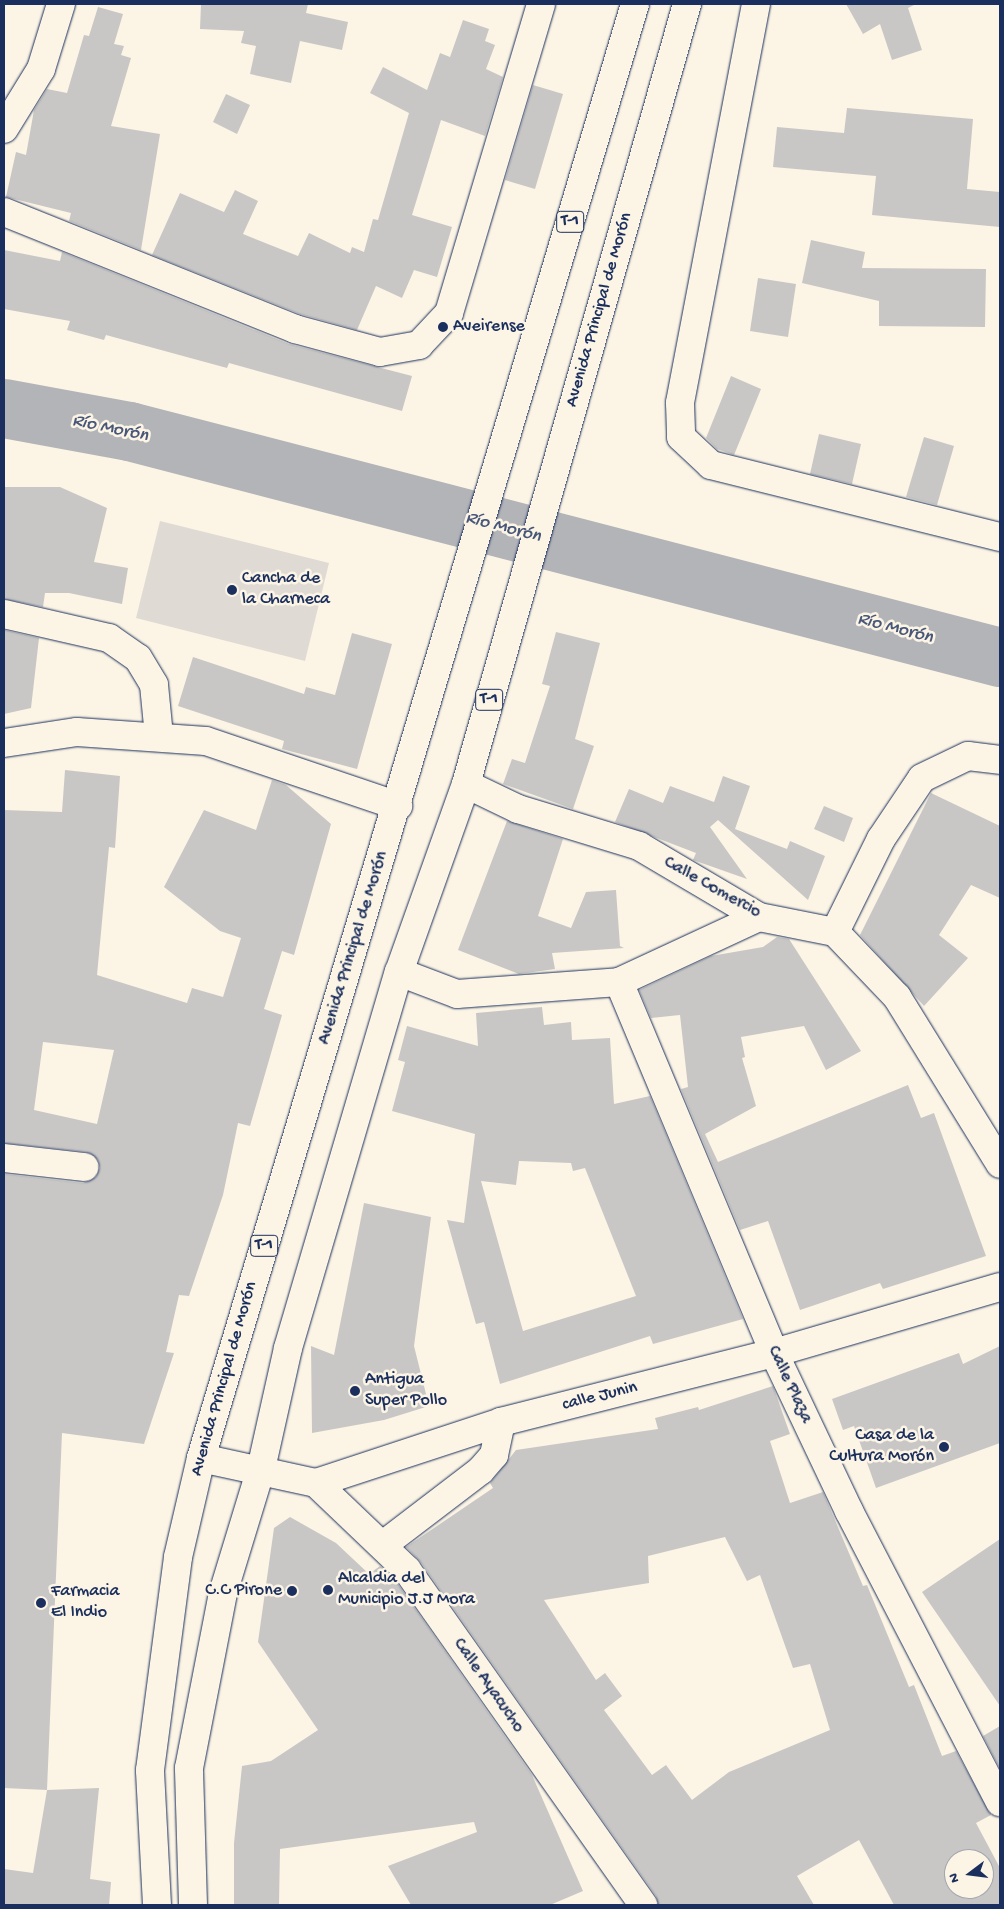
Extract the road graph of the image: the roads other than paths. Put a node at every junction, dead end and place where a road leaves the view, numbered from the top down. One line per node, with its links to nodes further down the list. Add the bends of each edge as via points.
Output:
1 (61, 4): 6 (street, via 40,69)
2 (540, 4): 7 (street, via 449,313 419,345 380,352 295,329)
3 (635, 4): 14 (street, Avenida Principal de Morón / T-1)
4 (687, 4): 13 (street, Avenida Principal de Morón / T-1)
5 (756, 4): 8 (street, via 680,404 681,437 712,464)
6 (4, 129)
7 (4, 212)
8 (1000, 537)
9 (4, 614): 10 (street, via 109,638 138,658 154,685)
10 (159, 736): 11 (street, via 77,732); 14 (street, via 206,741)
11 (4, 743)
12 (1000, 760): 16 (street, via 968,756 922,778 881,838)
13 (466, 784): 15 (street, Calle Comercio, via 518,809 639,846); 17 (street, T-1)
14 (398, 806): 25 (street, Avenida Principal de Morón / T-1)
15 (759, 917): 16 (street, Calle Comercio); 18 (street)
16 (835, 932): 20 (street, via 897,997)
17 (399, 972): 18 (street, via 458,994); 26 (street, T-1, via 288,1348)
18 (619, 982): 23 (street, Calle Plaza)
19 (4, 1158): 21 (street)
20 (1000, 1164)
21 (84, 1167)
22 (1000, 1287): 23 (street, calle Junin)
23 (774, 1353): 24 (street, calle Junin); 29 (street, Calle Plaza, via 849,1511)
24 (501, 1422): 27 (street, calle Junin); 28 (street, via 494,1455 481,1470)
25 (200, 1458): 26 (street); 30 (street, Avenida Principal de Morón / T-1, via 178,1557 150,1770)
26 (261, 1469): 27 (street); 31 (street, T-1, via 223,1593 189,1768)
27 (316, 1483): 28 (street, Calle Ayacucho)
28 (383, 1545): 32 (street, Calle Ayacucho, via 407,1570)
29 (1000, 1802)
30 (157, 1905)
31 (193, 1905)
32 (642, 1905)

